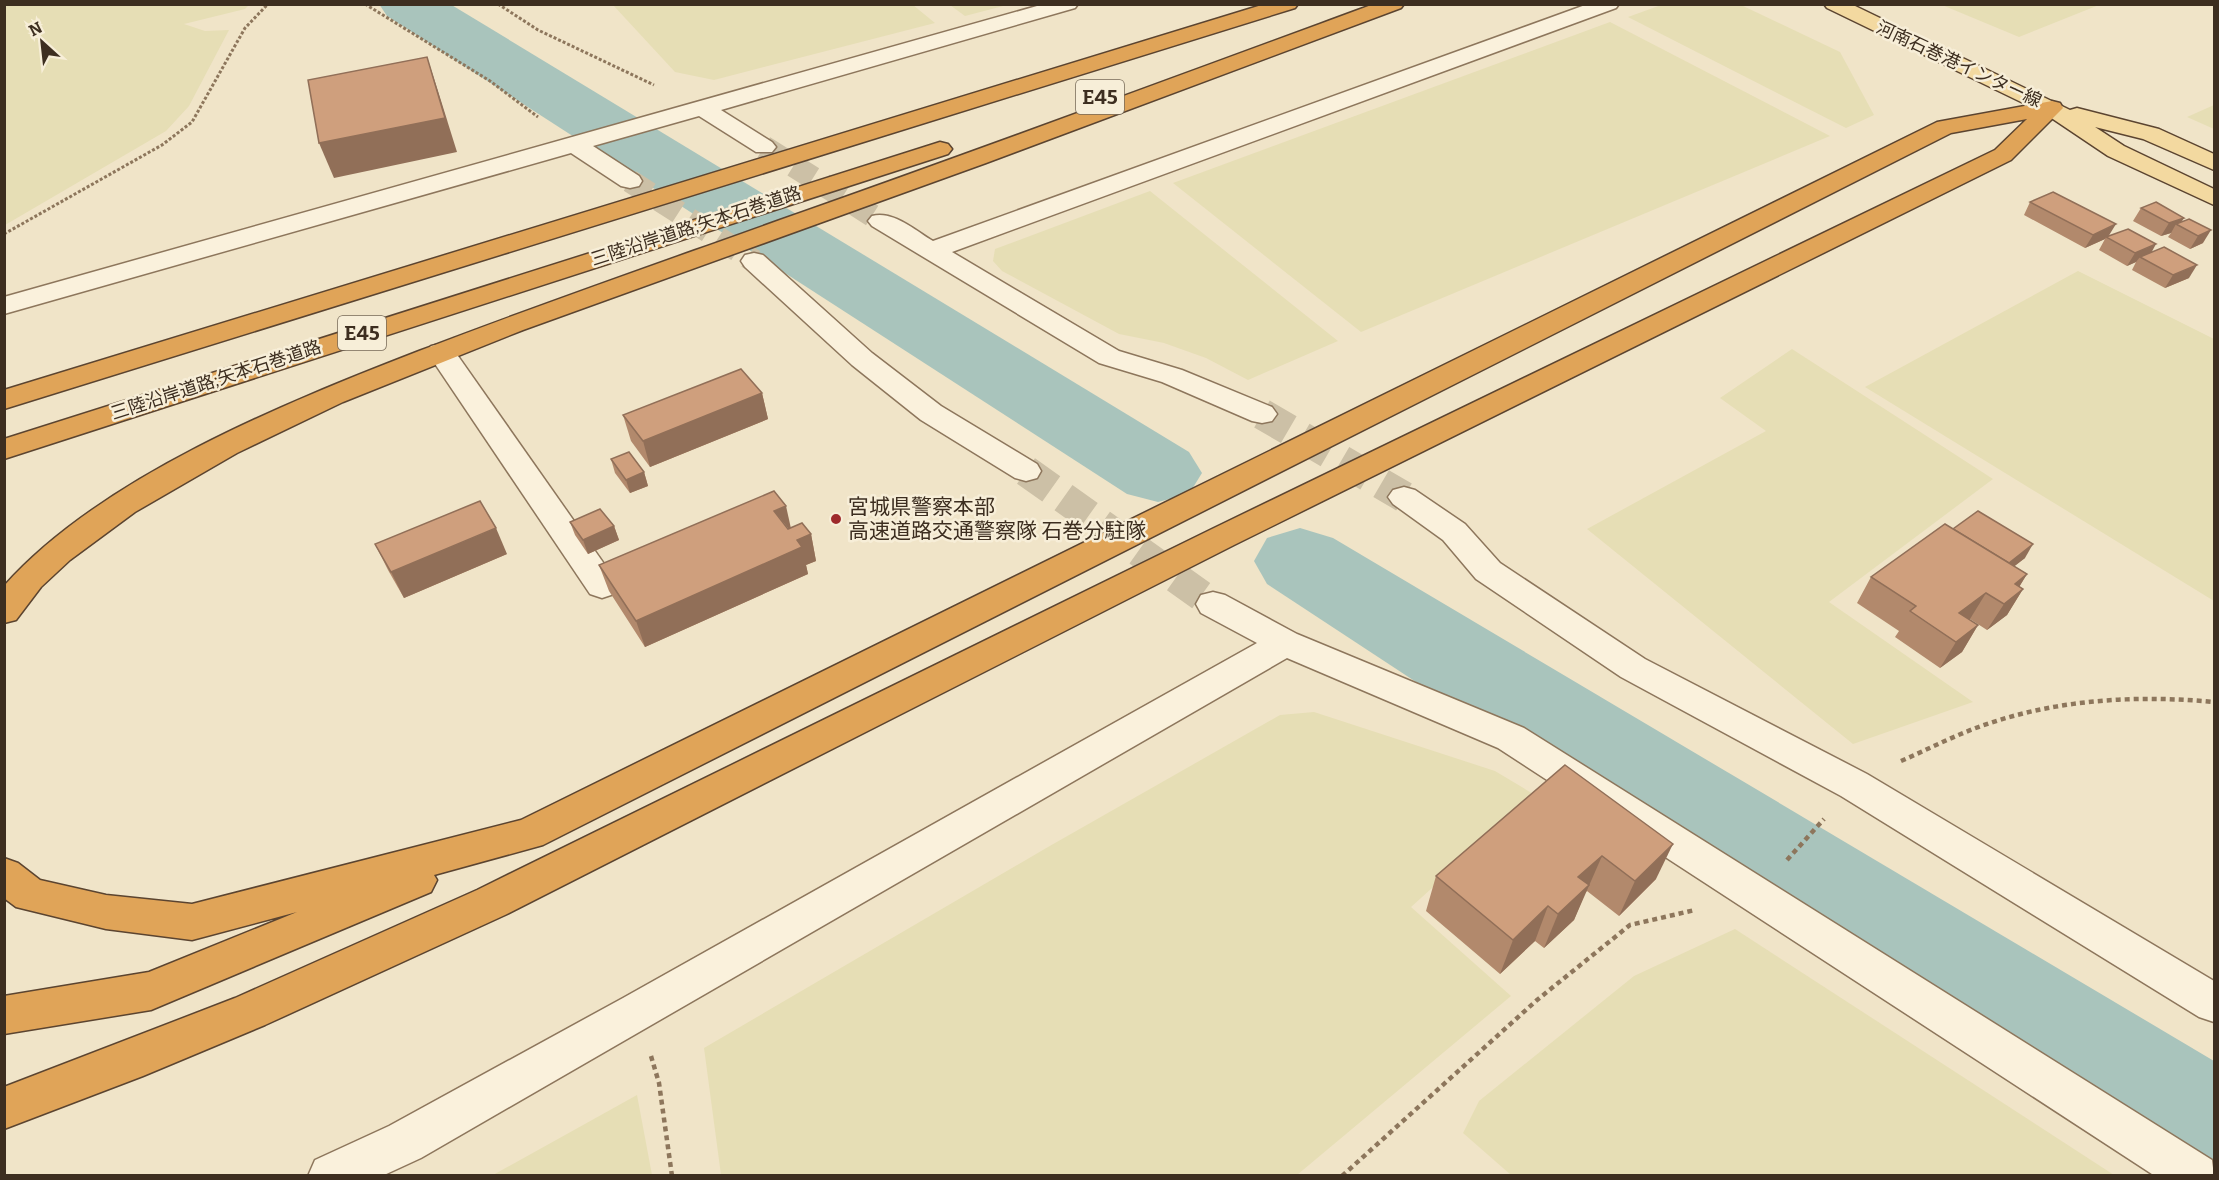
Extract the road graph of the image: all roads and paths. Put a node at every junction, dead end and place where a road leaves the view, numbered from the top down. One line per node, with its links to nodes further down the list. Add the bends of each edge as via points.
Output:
1 (268, 4): 18 (path, via 245,28 192,122 162,145)
2 (365, 4): 12 (path)
3 (498, 4): 11 (path, via 538,30)
4 (1068, 4): 11 (street)
5 (1288, 4): 13 (highway, 三陸沿岸道路;矢本石巻道路 / E45)
6 (1388, 4): 25 (highway, 三陸沿岸道路;矢本石巻道路 / E45)
7 (1394, 4): 19 (highway, via 838,208)
8 (1609, 4): 20 (street)
9 (1834, 4): 10 (main road, 河南石巻港インター線)
10 (2052, 108): 14 (main road, via 2151,134); 16 (main road, via 2116,151); 34 (highway, via 1945,127); 40 (highway, via 2002,155 995,650 446,926 165,1048)
11 (695, 111): 12 (street); 13 (street)
12 (584, 143): 15 (street); 21 (street)
13 (769, 155): 23 (highway, 三陸沿岸道路;矢本石巻道路 / E45, via 678,192)
14 (2214, 163)
15 (630, 182)
16 (2214, 198)
17 (881, 221): 20 (street)
18 (4, 234)
19 (752, 250): 22 (highway, via 518,321); 26 (street, via 862,359 931,413)
20 (931, 251): 24 (street, via 1109,357 1172,376)
21 (4, 306)
22 (441, 352): 28 (street); 30 (highway, via 234,440 164,479 82,532 34,572)
23 (4, 400)
24 (1262, 414)
25 (4, 449)
26 (1026, 471)
27 (1404, 497): 33 (street, via 1454,532 1488,571 1633,668)
28 (602, 586)
29 (1212, 604): 31 (street)
30 (4, 611)
31 (1285, 644): 36 (street, via 1511,738); 38 (street)
32 (2214, 702): 33 (path, via 2075,701 2000,719)
33 (1854, 785): 36 (path); 37 (street)
34 (529, 834): 35 (highway, via 192,922 106,912 30,895); 39 (highway, via 151,991)
35 (4, 875)
36 (1755, 896): 43 (path, via 1630,925 1537,999); 44 (street)
37 (2214, 1003)
38 (638, 1012): 41 (street, via 405,1142); 42 (path, via 659,1083)
39 (4, 1015)
40 (5, 1108)
41 (331, 1176)
42 (672, 1176)
43 (1342, 1176)
44 (2196, 1176)

